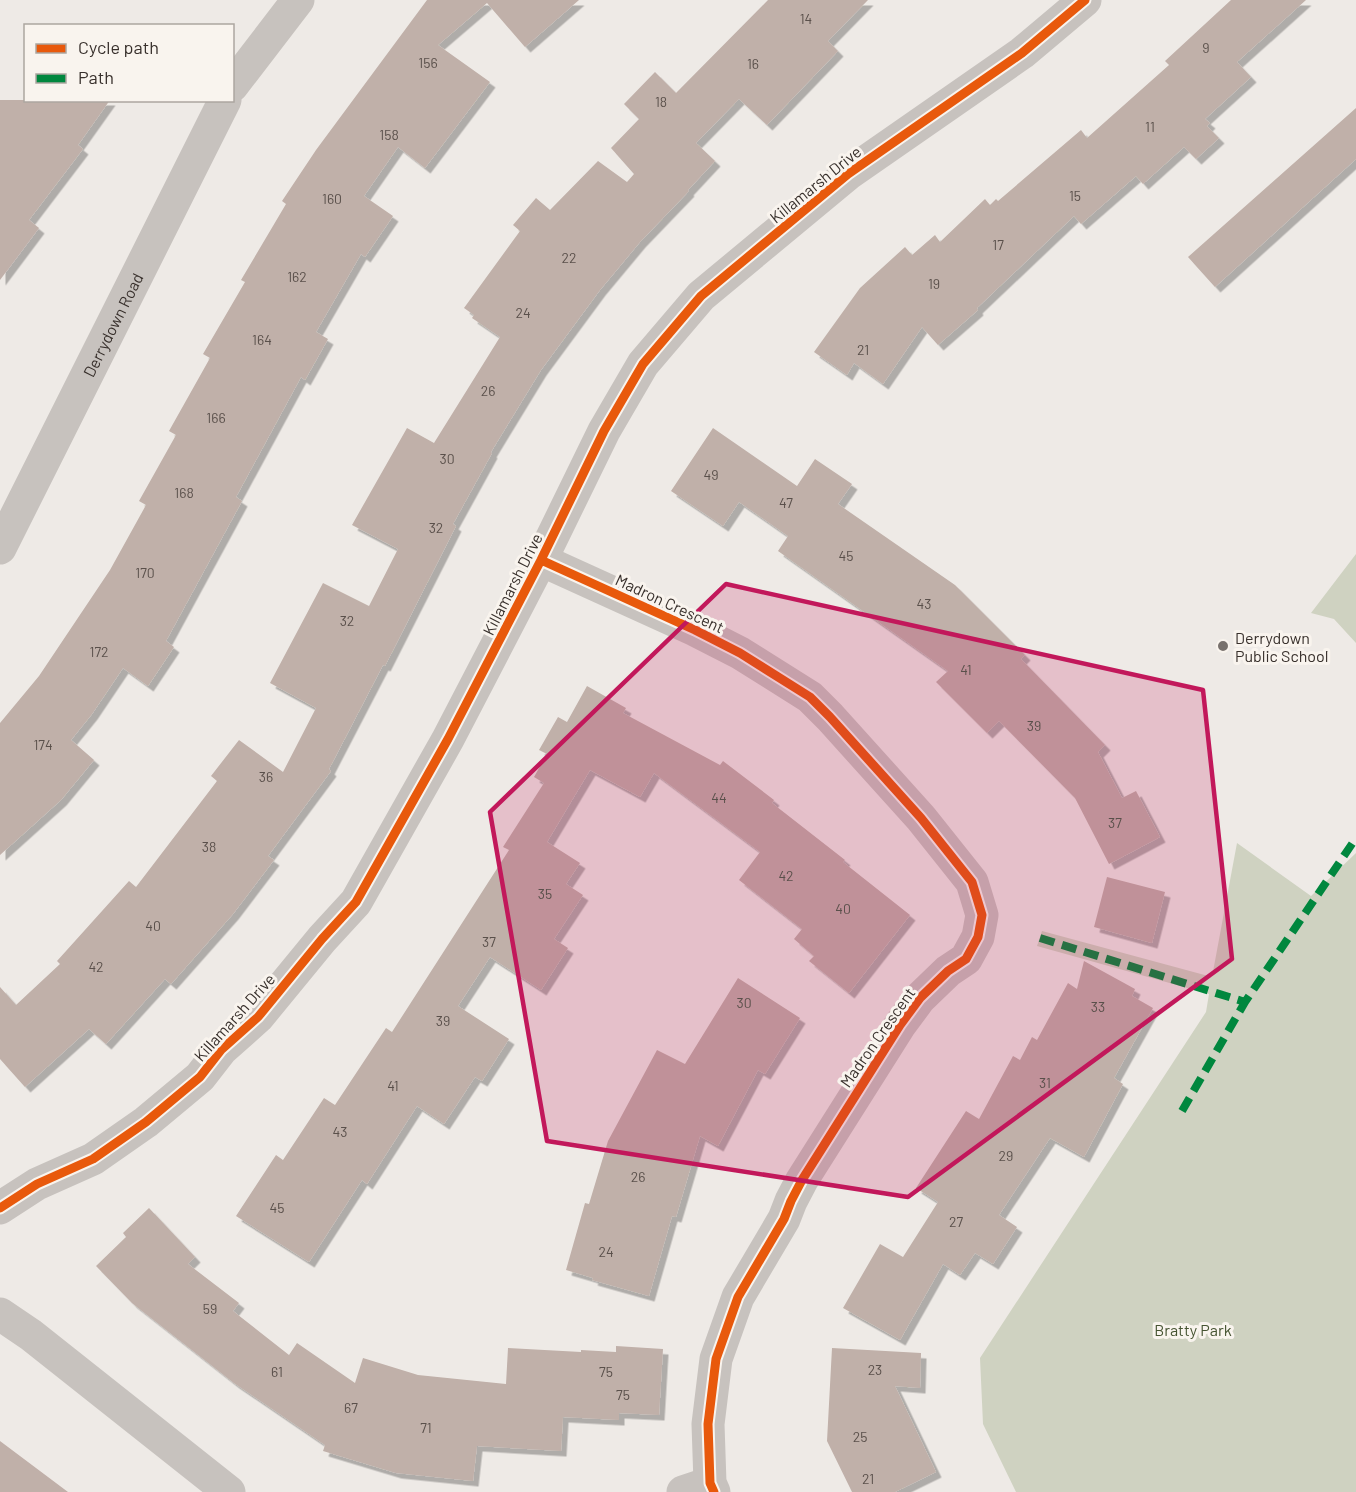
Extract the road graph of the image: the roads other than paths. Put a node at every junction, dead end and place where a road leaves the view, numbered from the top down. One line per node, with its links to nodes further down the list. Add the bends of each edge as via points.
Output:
1 (298, 0): 3 (street)
2 (1084, 0): 6 (street, Killamarsh Drive, via 1022,53 848,174 702,296 643,364 604,431)
3 (234, 83)
4 (224, 102): 5 (street, Derrydown Road)
5 (0, 548)
6 (542, 560): 7 (street, Killamarsh Drive, via 356,902 201,1077 93,1159 38,1184); 9 (street, Madron Crescent, via 696,630 810,697 921,818 972,882 982,915 978,938 966,959 920,998 900,1025 802,1180 738,1297 716,1359)
7 (0, 1208)
8 (0, 1314): 10 (street)
9 (702, 1489)
10 (229, 1492)

